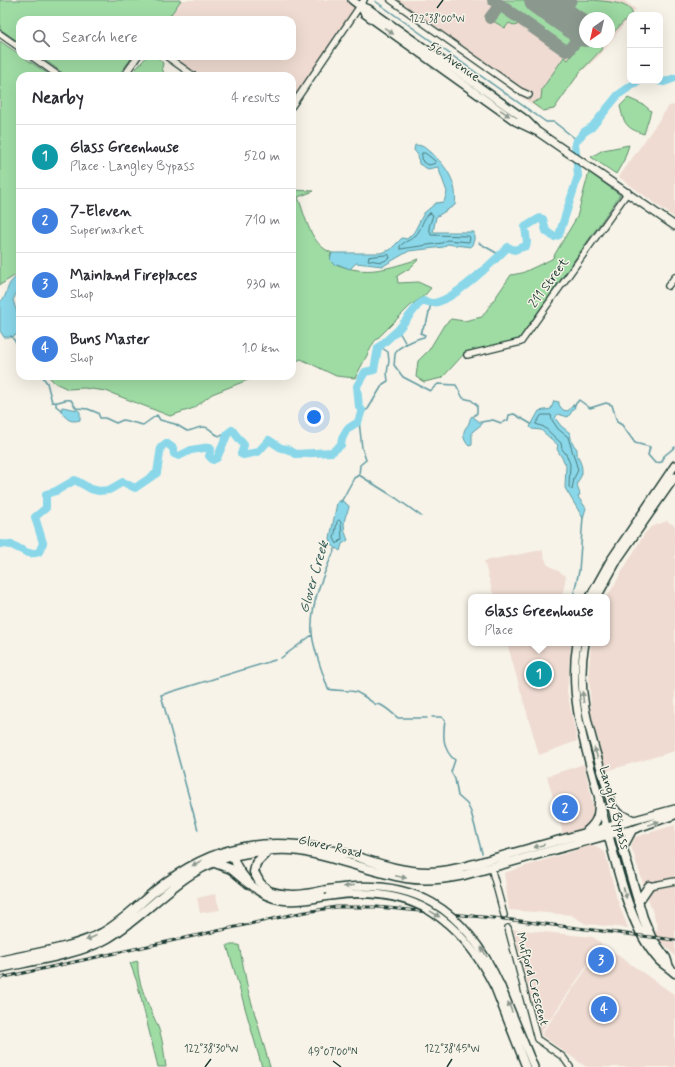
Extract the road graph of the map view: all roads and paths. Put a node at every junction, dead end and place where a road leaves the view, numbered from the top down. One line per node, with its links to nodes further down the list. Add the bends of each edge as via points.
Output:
1 (352, 0): 3 (main road, 56 Avenue)
2 (391, 0): 12 (street, via 520,91)
3 (362, 3): 13 (street); 14 (main road, 56 Avenue, via 365,14)
4 (0, 34): 5 (street)
5 (16, 45)
6 (37, 60): 9 (street)
7 (135, 60): 10 (street)
8 (172, 60): 11 (street)
9 (54, 72)
10 (127, 72)
11 (188, 72)
12 (530, 95)
13 (296, 100)
14 (628, 192): 15 (main road, 56 Avenue); 18 (street, 211 Street, via 521,342)
15 (675, 226)
16 (675, 277): 17 (street)
17 (668, 286)
18 (467, 355)
19 (675, 465): 21 (main road, via 610,561)
20 (675, 477): 22 (main road, via 615,564)
21 (592, 594)
22 (599, 594)
23 (577, 646): 25 (main road, Langley Bypass, via 574,674 577,708)
24 (584, 646): 26 (main road, Langley Bypass, one-way to 24, via 585,712 581,664)
25 (599, 801): 32 (main road, Langley Bypass); 33 (highway, via 597,822)
26 (611, 804): 29 (main road, via 618,813); 30 (main road, Langley Bypass)
27 (675, 808): 29 (main road, Glover Road)
28 (675, 815): 31 (main road, Glover Road, one-way to 28)
29 (634, 820): 30 (main road, Glover Road)
30 (617, 828): 31 (main road, Glover Road); 32 (highway, Glover Road); 34 (highway, Langley Bypass)
31 (632, 830): 34 (highway)
32 (607, 831): 33 (highway, Glover Road); 37 (highway, Langley Bypass)
33 (586, 836): 36 (highway, Glover Road, one-way to 36, via 462,867 429,872 388,867 329,849 300,844 274,843); 37 (highway, via 604,844); 39 (highway, Glover Road)
34 (623, 847): 40 (highway, Langley Bypass)
35 (268, 851): 36 (highway, Glover Road); 39 (highway, Glover Road, one-way to 39, via 299,851 407,878 446,879); 44 (highway, via 256,863 254,872 260,883)
36 (235, 853): 38 (highway, Glover Road); 42 (main road, via 239,870); 44 (main road, via 250,879); 48 (highway, Glover Road, one-way to 48, via 201,861 171,879 101,933 69,945)
37 (615, 856): 49 (highway, Langley Bypass, one-way to 49, via 635,920 659,960)
38 (215, 863): 42 (highway, via 231,869); 50 (highway, Glover Road, via 169,888 123,928 97,944)
39 (491, 867): 46 (street)
40 (633, 880): 43 (highway); 45 (highway, Langley Bypass)
41 (675, 882): 43 (street)
42 (249, 884): 52 (main road, one-way to 52, bridge, via 267,896 289,902 348,893 378,894 403,899 447,922 470,946)
43 (649, 886): 45 (highway)
44 (269, 891): 52 (main road, one-way to 44, bridge, via 491,963 466,929 451,915 423,898 398,889 370,885 350,885 293,896)
45 (638, 902): 49 (highway, Langley Bypass, via 646,928)
46 (504, 915)
47 (508, 928): 55 (street, Mufford Crescent, via 537,1039 563,1057)
48 (0, 960)
49 (669, 967): 51 (highway, Langley Bypass)
50 (0, 968)
51 (675, 974)
52 (498, 988): 53 (main road); 54 (main road, one-way to 52)
53 (526, 1067)
54 (534, 1067)
55 (570, 1067)

